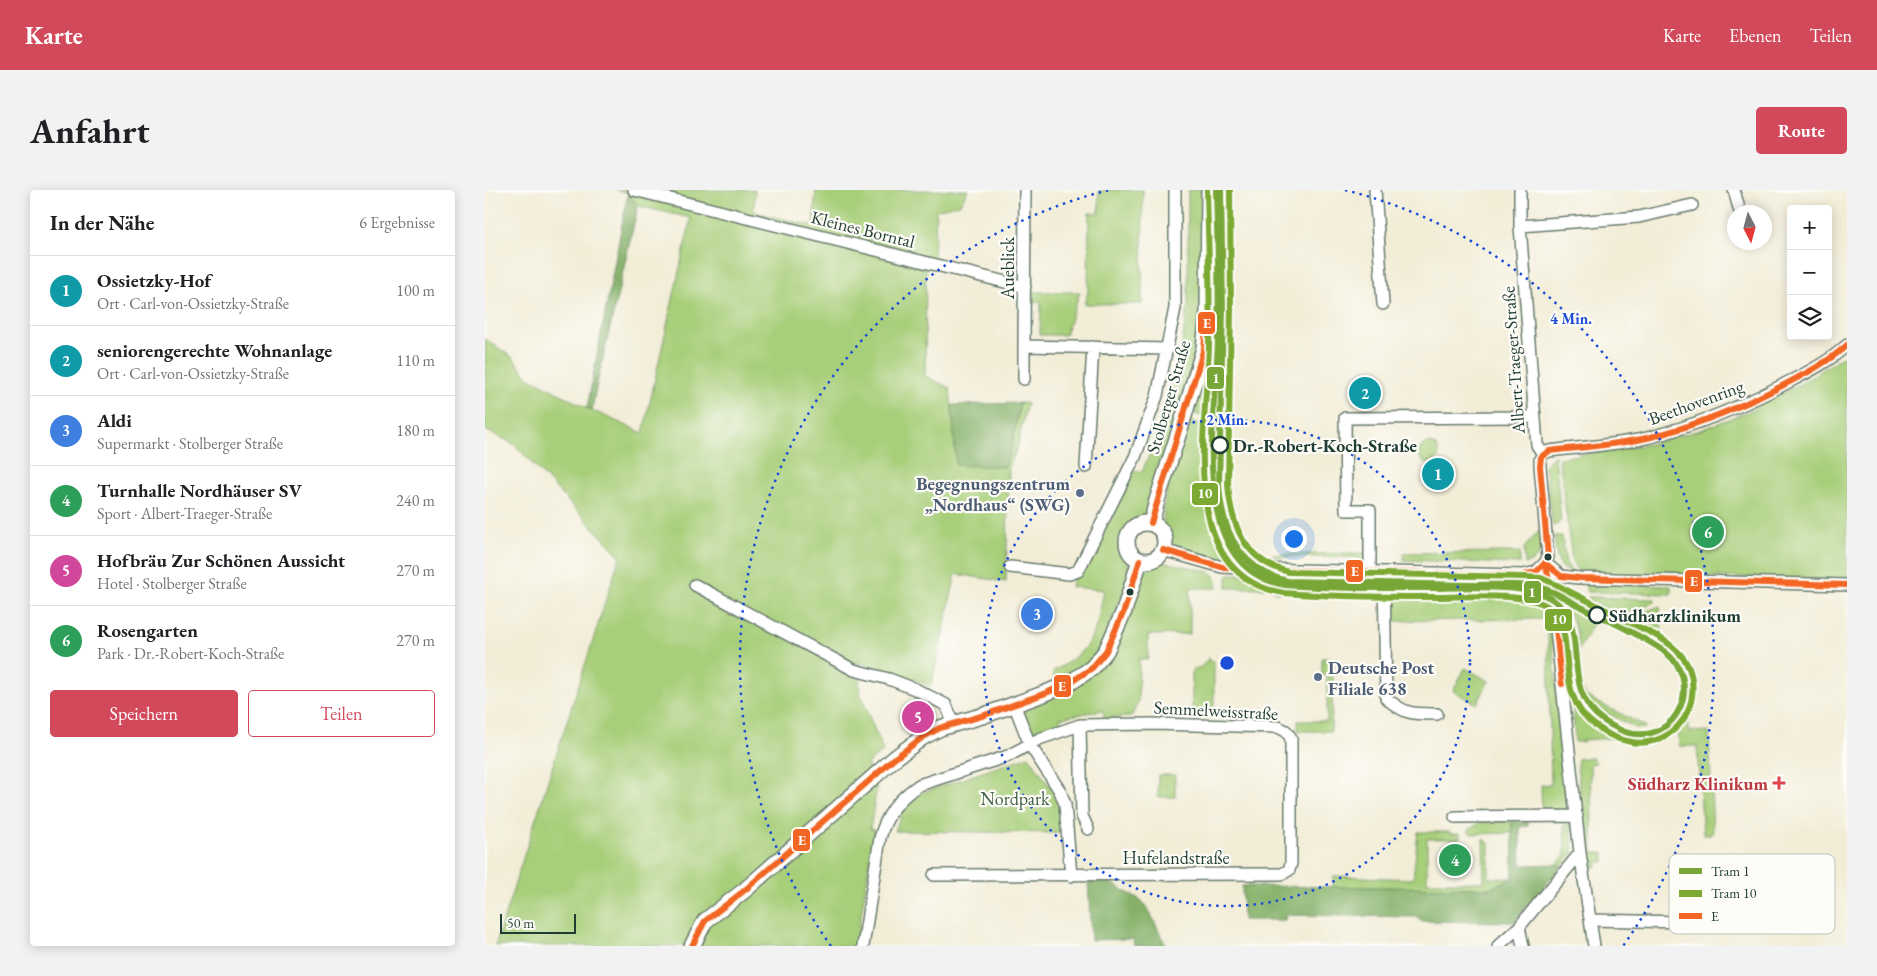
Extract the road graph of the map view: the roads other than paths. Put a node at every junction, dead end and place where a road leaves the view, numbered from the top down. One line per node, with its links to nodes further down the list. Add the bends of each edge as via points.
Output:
1 (634, 190): 11 (street, Kleines Borntal)
2 (1025, 190): 11 (street, Aueblick)
3 (1175, 190): 16 (street, Stolberger Straße, via 1175,308)
4 (1209, 190): 21 (main road, Stolberger Straße, via 1208,312 1204,348)
5 (1375, 190): 12 (street)
6 (1520, 190): 10 (street, Albert-Traeger-Straße)
7 (1734, 190): 9 (street)
8 (1692, 205): 10 (street, via 1639,217)
9 (1738, 205)
10 (1520, 226): 18 (street, Albert-Traeger-Straße)
11 (1025, 287): 14 (street, Aueblick)
12 (1383, 304)
13 (1847, 345): 19 (street, Beethovenring, via 1797,378 1745,405 1699,423 1650,437)
14 (1024, 346): 15 (street); 17 (street, Aueblick)
15 (1093, 347): 16 (street); 20 (street)
16 (1168, 349): 25 (street, Stolberger Straße, via 1157,396 1135,457 1078,571 1069,574)
17 (1024, 379)
18 (1535, 416): 19 (street, Albert-Traeger-Straße, via 1537,444); 26 (street, via 1345,418 1346,510 1370,510)
19 (1543, 454): 24 (street, Albert-Traeger-Straße, via 1540,466 1548,557)
20 (1086, 467)
21 (1151, 523): 22 (main road, via 1165,537); 23 (main road, via 1138,524 1128,533 1129,552)
22 (1163, 550): 23 (main road, via 1151,560); 26 (street, via 1228,567)
23 (1140, 560): 30 (main road, via 1124,611 1106,651 1092,668 1071,682)
24 (1545, 563): 27 (street, via 1536,572 1523,575); 29 (street, via 1561,576 1579,578); 35 (street, Albert-Traeger-Straße, via 1552,592)
25 (1010, 567)
26 (1370, 572): 27 (street)
27 (1384, 572): 31 (street, via 1386,698 1411,714)
28 (695, 585): 32 (street, via 854,670 889,679 946,705)
29 (1847, 585)
30 (1014, 704): 32 (main road); 34 (street)
31 (1437, 714)
32 (954, 724): 45 (main road, via 923,737 895,758 745,890 705,921)
33 (1080, 725): 34 (street, Semmelweisstraße, via 1054,732); 37 (street, via 1082,816); 39 (street, Semmelweisstraße, via 1278,727 1286,731 1291,738 1291,863 1289,870)
34 (1030, 745): 41 (street, via 1065,804); 46 (street, Semmelweisstraße, via 1008,756 919,784 897,803 880,838)
35 (1577, 816): 36 (street); 38 (street, Albert-Traeger-Straße)
36 (1455, 817)
37 (1087, 829)
38 (1580, 853): 42 (street, Albert-Traeger-Straße); 44 (street)
39 (1282, 874): 41 (street, Hufelandstraße)
40 (934, 875): 41 (street, Hufelandstraße)
41 (1071, 876)
42 (1590, 920): 43 (street); 49 (street, Albert-Traeger-Straße)
43 (1669, 922)
44 (1519, 928): 47 (street); 48 (street)
45 (692, 946)
46 (863, 946)
47 (1498, 946)
48 (1523, 946)
49 (1594, 946)

